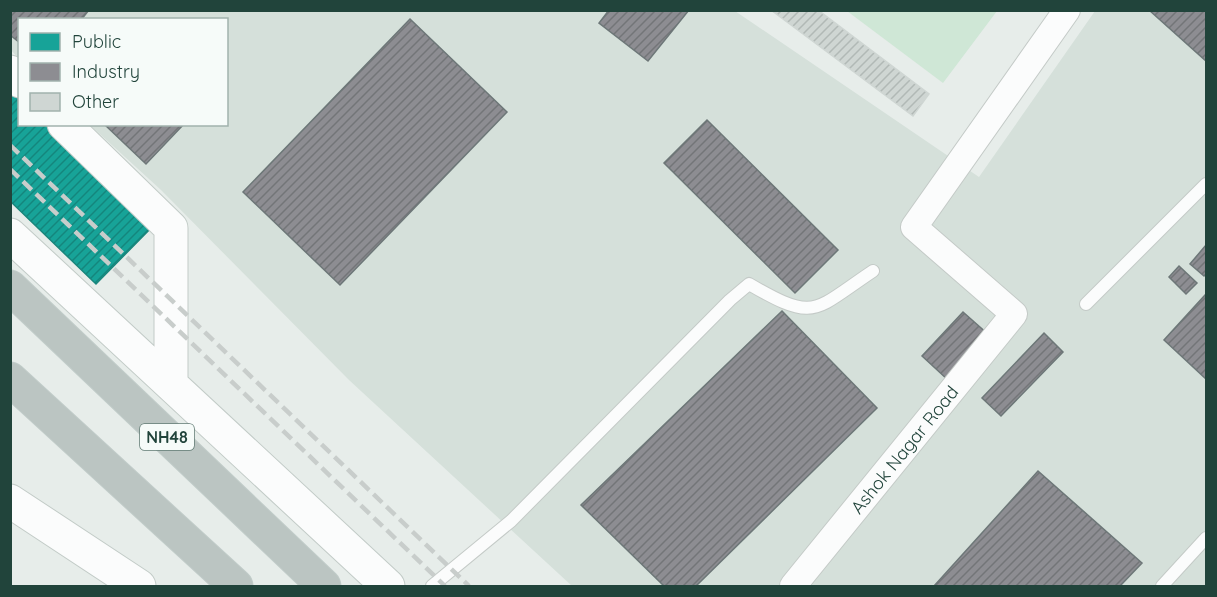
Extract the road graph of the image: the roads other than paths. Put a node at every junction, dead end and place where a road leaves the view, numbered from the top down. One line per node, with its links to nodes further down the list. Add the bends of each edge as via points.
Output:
1 (1067, 10): 17 (street, Ashok Nagar Road, via 914,228 1014,314)
2 (66, 126): 9 (street, via 171,228)
3 (1206, 184): 7 (lane)
4 (10, 235): 9 (street)
5 (873, 271): 16 (lane, via 816,309 799,309 749,284 511,521)
6 (10, 287): 14 (highway, NH48)
7 (1086, 304)
8 (10, 378): 13 (highway)
9 (171, 384): 15 (street)
10 (10, 501): 12 (street)
11 (1206, 538): 18 (lane)
12 (139, 586)
13 (236, 586)
14 (324, 586)
15 (388, 586)
16 (432, 586)
17 (793, 586)
18 (1162, 586)

